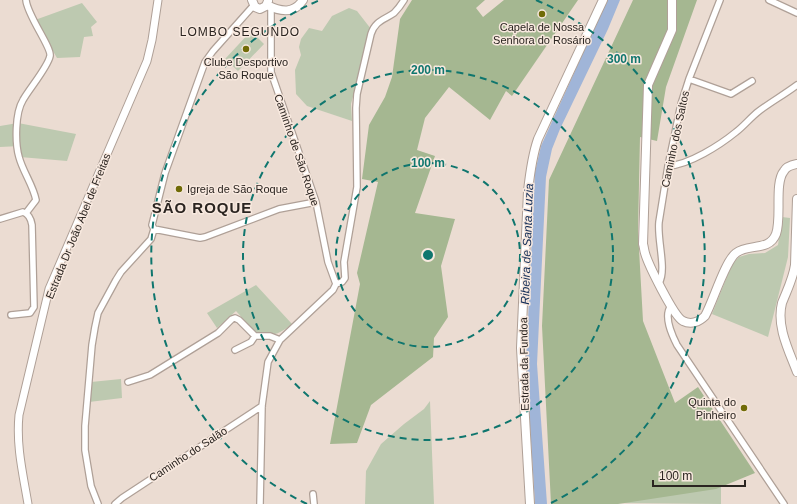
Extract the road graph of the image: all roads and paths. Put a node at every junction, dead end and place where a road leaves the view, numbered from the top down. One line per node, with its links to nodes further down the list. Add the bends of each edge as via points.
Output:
1 (26, 0): 19 (street, via 50,52 46,65 21,103 18,112 19,158 36,200)
2 (158, 0): 33 (street, Estrada Dr João Abel de Freitas, via 147,62 49,289 19,415 18,444)
3 (303, 0): 10 (main road, via 299,6 286,11)
4 (404, 0): 23 (street, via 393,13 373,26 370,34 357,94 357,187 345,257 345,278)
5 (602, 0): 38 (main road, Estrada da Fundoa, via 533,153 528,191 521,348)
6 (672, 0): 22 (main road, via 672,30 648,85 643,244)
7 (720, 0): 12 (street, Caminho dos Saltos)
8 (770, 0): 11 (street)
9 (253, 3): 10 (main road, via 260,9); 21 (street, via 205,62 165,173 152,225)
10 (269, 4): 18 (street, Caminho de São Roque, via 271,72)
11 (797, 12)
12 (688, 80): 13 (street, via 731,94); 16 (street, Caminho dos Saltos)
13 (752, 81)
14 (797, 85): 16 (street, via 758,112 725,140 683,163)
15 (797, 164): 24 (main road, via 785,169 781,176 778,222 772,241 742,249 732,256 701,320 692,323 682,321)
16 (668, 166): 22 (street, Caminho dos Saltos, via 658,231 662,274)
17 (797, 199): 29 (main road, via 795,265 782,304 781,322)
18 (316, 202): 21 (street, via 279,209 200,238); 23 (street, Caminho de São Roque, via 328,262)
19 (26, 213): 20 (street, via 20,212); 25 (street, via 32,225 34,307 30,313)
20 (0, 219)
21 (154, 229): 34 (street, via 151,240 116,280 98,313 95,327 84,450 91,486)
22 (659, 283): 24 (main road)
23 (336, 284): 27 (street)
24 (671, 306): 39 (street, via 668,310 669,318 677,345)
25 (11, 315)
26 (256, 336): 27 (street, via 270,336); 28 (street, via 251,342); 30 (street, via 239,320 232,319 218,333 150,375)
27 (280, 340): 31 (street, via 268,362)
28 (234, 350)
29 (797, 372)
30 (128, 382)
31 (262, 406): 35 (street, Caminho do Salão); 36 (street)
32 (313, 494): 37 (street)
33 (28, 504)
34 (98, 504)
35 (115, 504)
36 (260, 504)
37 (314, 504)
38 (530, 504)
39 (784, 504)

